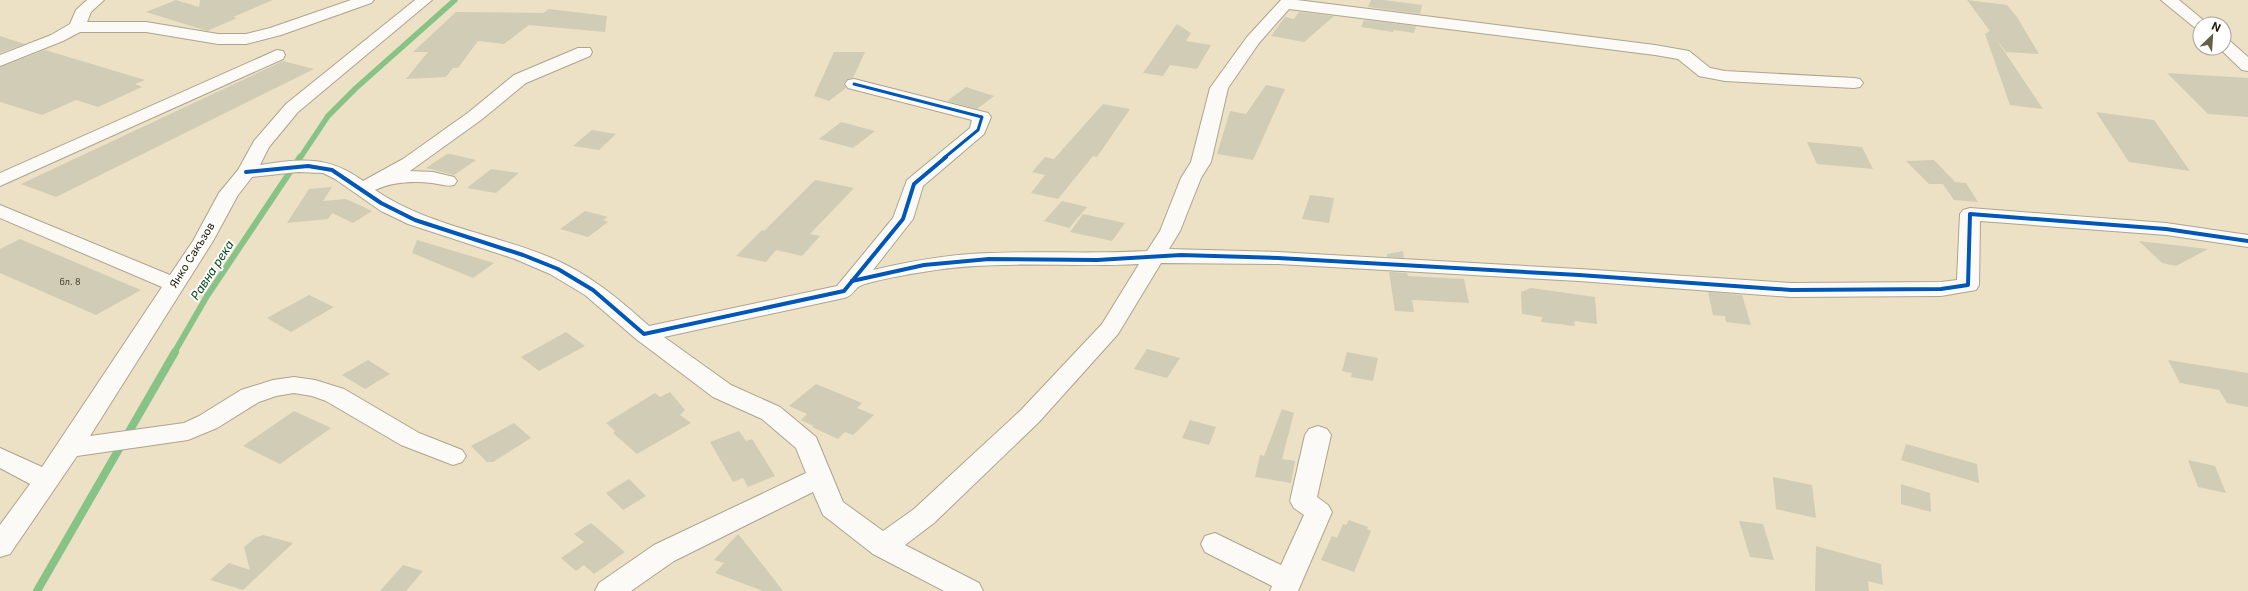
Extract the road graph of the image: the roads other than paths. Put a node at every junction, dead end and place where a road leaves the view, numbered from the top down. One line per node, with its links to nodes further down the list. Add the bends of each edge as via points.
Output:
1 (96, 0): 7 (street, via 84,10)
2 (366, 0): 7 (street, via 246,39 218,39 146,27)
3 (424, 0): 15 (street, Янко Сакъзов, via 292,108 261,145)
4 (2169, 0): 6 (street)
5 (1287, 2): 13 (street, via 1655,50 1683,55 1705,72 1725,76); 22 (street, via 1253,40 1219,88 1201,162 1191,178 1170,231)
6 (2192, 18)
7 (77, 26): 11 (street, via 57,38)
8 (2232, 51): 12 (street)
9 (584, 52): 16 (street, via 520,79 475,116 410,163)
10 (277, 55): 17 (street)
11 (0, 61)
12 (2248, 66)
13 (1854, 83)
14 (854, 84): 23 (street, via 982,117 978,130 914,184 903,219)
15 (246, 172): 19 (street, via 301,167 327,168 343,174); 24 (street, Янко Сакъзов, via 229,193 203,241)
16 (383, 179): 18 (street, via 414,176); 19 (street)
17 (0, 180)
18 (447, 180)
19 (360, 188): 25 (street, via 384,205 415,220 521,254 559,270 604,298)
20 (0, 211): 24 (street)
21 (2248, 241): 22 (street, via 2166,229 1970,214 1968,285 1941,289 1791,290 1571,274 1293,259 1181,255)
22 (1154, 257): 23 (street, via 1097,260 989,259 924,265); 34 (street, via 1110,329 1030,416 924,516)
23 (852, 281): 25 (street, via 844,291)
24 (174, 284): 27 (street, Янко Сакъзов)
25 (644, 334): 30 (street, via 722,391 771,413 807,443)
26 (1318, 435): 35 (street, via 1303,501 1319,512)
27 (69, 448): 28 (street, via 188,432 250,396 273,388 294,385 315,388 335,395 410,439); 31 (street, Янко Сакъзов)
28 (452, 456)
29 (0, 457): 31 (street)
30 (819, 478): 34 (street, via 832,508); 36 (street, via 664,553)
31 (46, 481): 33 (street, Янко Сакъзов)
32 (1214, 544): 35 (street)
33 (0, 546)
34 (883, 546): 37 (street)
35 (1287, 586)
36 (609, 591)
37 (969, 591)

